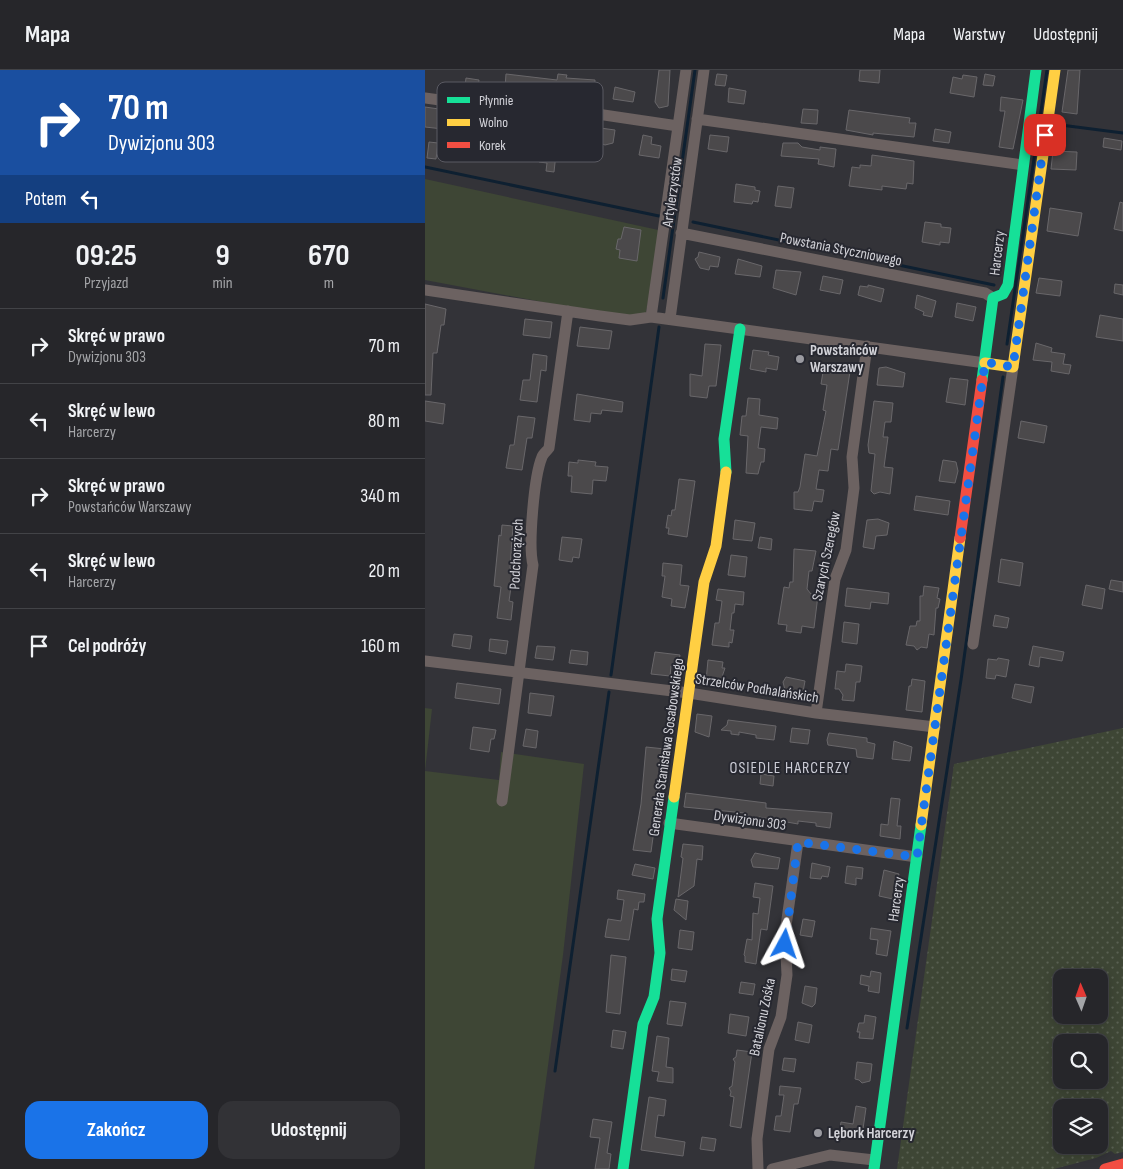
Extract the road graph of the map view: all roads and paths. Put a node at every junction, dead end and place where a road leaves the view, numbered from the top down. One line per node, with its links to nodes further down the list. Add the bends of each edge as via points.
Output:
1 (686, 70): 7 (street, Artylerzystów)
2 (704, 70): 6 (street, Artylerzystów)
3 (1035, 70): 8 (street, Harcerzy)
4 (1055, 70): 18 (street, Harcerzy)
5 (603, 115): 7 (street)
6 (697, 119): 8 (street); 9 (street, Artylerzystów)
7 (679, 126): 13 (street, Artylerzystów)
8 (1023, 166): 11 (street, Harcerzy, via 1007,289)
9 (681, 233): 11 (street, Powstania Styczniowego, via 985,293); 14 (street, Artylerzystów)
10 (425, 290): 12 (street)
11 (993, 298): 17 (street, Harcerzy)
12 (568, 311): 13 (street, via 630,320); 21 (street, Podchorążych, via 549,448 542,457 535,495 530,544 533,565)
13 (651, 316): 14 (street)
14 (670, 319): 15 (street)
15 (740, 329): 16 (street); 22 (street, Generała Stanisława Sosabowskiego, via 724,439 726,479 716,546 704,582)
16 (867, 346): 17 (street); 23 (street, Szarych Szeregów, via 852,457 854,488 846,550 835,579)
17 (985, 362): 18 (street); 24 (street, Harcerzy)
18 (1013, 367): 19 (street, Harcerzy)
19 (973, 644)
20 (425, 661): 21 (street, Strzelców Podhalańskich)
21 (520, 673): 22 (street, Strzelców Podhalańskich); 25 (street, Podchorążych)
22 (689, 693): 23 (street, Strzelców Podhalańskich); 26 (street, Generała Stanisława Sosabowskiego)
23 (816, 713): 24 (street, Strzelców Podhalańskich)
24 (935, 727): 28 (street, Harcerzy)
25 (502, 801)
26 (669, 823): 27 (street, Dywizjonu 303); 31 (street, Generała Stanisława Sosabowskiego, via 657,919 660,953 654,997 643,1024)
27 (798, 842): 28 (street, Dywizjonu 303); 32 (street, Batalionu Zośka, via 785,933 787,975 781,1017 769,1049 757,1139)
28 (917, 857): 29 (street, Harcerzy)
29 (874, 1164): 33 (street, via 830,1155)
30 (1123, 1164): 34 (street)
31 (623, 1169)
32 (758, 1169)
33 (772, 1169)
34 (1105, 1169)

